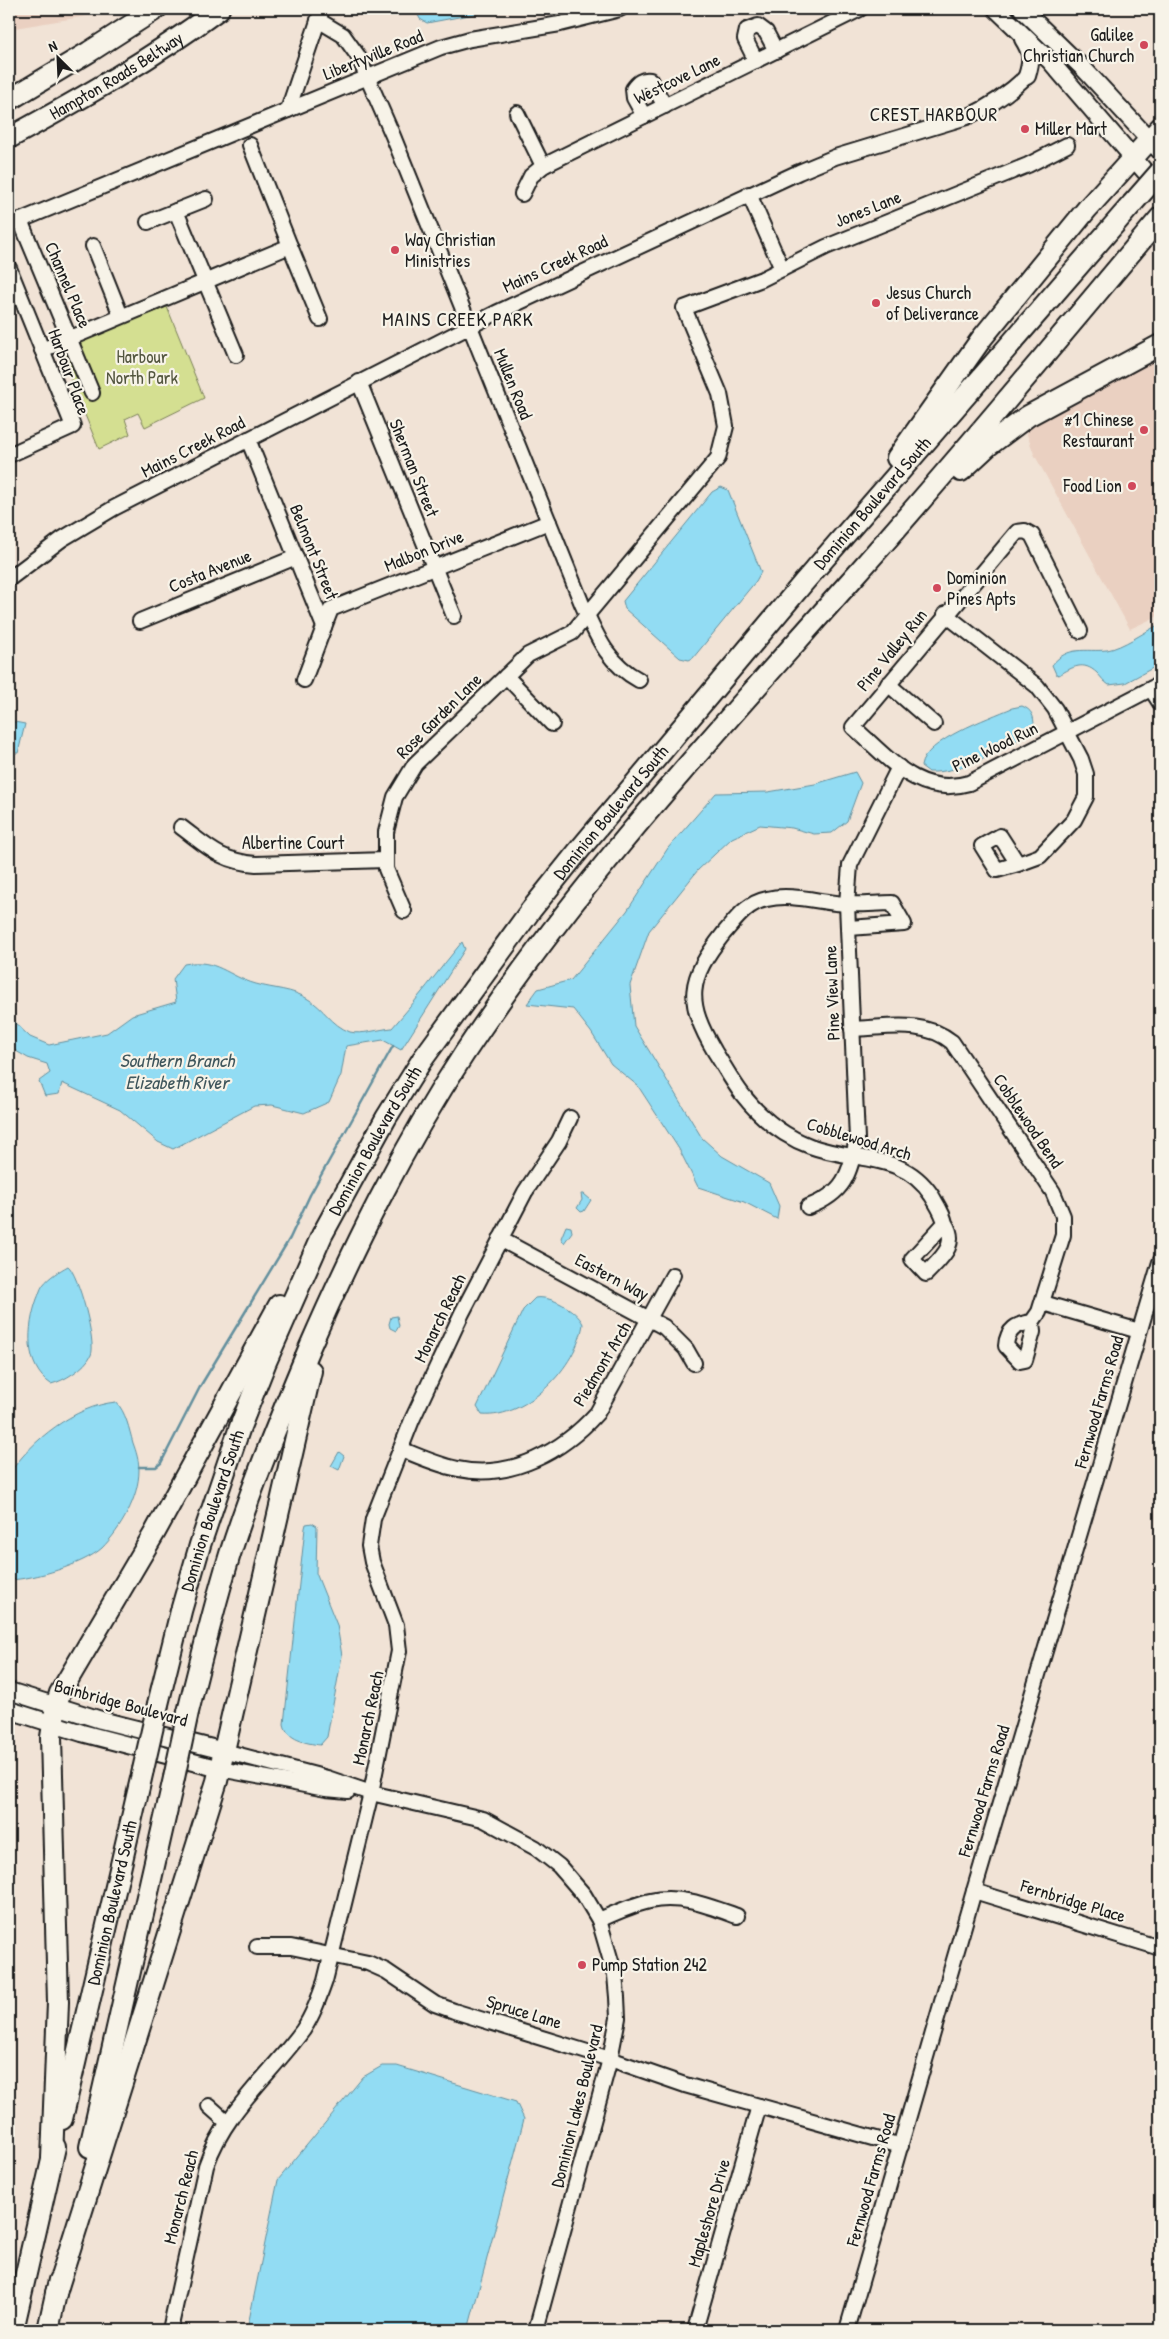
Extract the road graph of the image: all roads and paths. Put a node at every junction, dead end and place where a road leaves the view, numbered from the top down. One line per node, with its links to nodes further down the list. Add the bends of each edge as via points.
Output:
1 (156, 9): 19 (highway, Hampton Roads Beltway)
2 (219, 9): 13 (highway, Hampton Roads Beltway)
3 (235, 9): 13 (highway)
4 (620, 9): 17 (street, Libertyville Road, via 560,24 459,41)
5 (860, 9): 10 (street, Westcove Lane)
6 (996, 9): 11 (main road)
7 (1000, 9): 12 (main road, via 1008,12 1038,40)
8 (1022, 9): 12 (main road)
9 (320, 14): 17 (street, Mullen Road, via 343,35); 21 (street, Libertyville Road)
10 (837, 14): 14 (street, Westcove Lane)
11 (1016, 28): 16 (main road); 18 (main road, via 1032,53)
12 (1055, 40): 16 (main road, via 1055,58); 25 (main road)
13 (169, 43): 24 (highway, Hampton Roads Beltway, via 74,103)
14 (776, 51): 15 (street, Westcove Lane); 15 (street, via 766,32 758,26 752,27 747,30 745,39)
15 (756, 60): 20 (street, Westcove Lane)
16 (1060, 73): 18 (main road); 28 (main road)
17 (367, 76): 21 (street, Libertyville Road); 47 (street, Mullen Road)
18 (1027, 76): 33 (street, Mains Creek Road, via 1000,100 967,116 835,158)
19 (9, 100)
20 (665, 106): 23 (street, Westcove Lane); 23 (street, via 650,80 637,83 633,89 634,98)
21 (288, 110): 36 (street, Libertyville Road)
22 (517, 113): 29 (street)
23 (644, 116): 29 (street, Westcove Lane)
24 (9, 138)
25 (1157, 139): 28 (highway)
26 (250, 145): 40 (street)
27 (1067, 145): 42 (street, Jones Lane, via 1028,165 826,247)
28 (1133, 157): 31 (main road); 61 (highway, via 982,338)
29 (543, 166): 32 (street, Westcove Lane, via 532,176)
30 (1160, 172): 61 (highway, Dominion Boulevard South, bridge)
31 (1160, 189)
32 (522, 194)
33 (749, 194): 42 (street); 47 (street, Mains Creek Road)
34 (206, 199): 35 (street)
35 (176, 211): 37 (street); 43 (street)
36 (14, 222): 48 (street, Channel Place)
37 (148, 222)
38 (1158, 228): 57 (highway, Dominion Boulevard South, via 1098,293)
39 (93, 246): 45 (street)
40 (290, 246): 43 (street); 46 (street)
41 (9, 268): 50 (street, Harbour Place)
42 (782, 269): 44 (street, Jones Lane)
43 (206, 281): 45 (street); 51 (street)
44 (684, 308): 64 (street, Rose Garden Lane, via 720,394 726,426 718,458)
45 (121, 316): 48 (street)
46 (320, 319)
47 (470, 326): 52 (street, Mains Creek Road); 56 (street, Mullen Road)
48 (69, 338): 50 (street); 53 (street, Channel Place)
49 (1160, 345): 57 (highway, via 1028,416 988,446)
50 (42, 350): 55 (street, Harbour Place, via 73,426)
51 (236, 355)
52 (359, 382): 54 (street, Mains Creek Road); 59 (street, Sherman Street)
53 (92, 392)
54 (248, 439): 58 (street, Belmont Street); 60 (street, Mains Creek Road, via 75,530)
55 (9, 455)
56 (549, 522): 59 (street, Malbon Drive); 64 (street, Mullen Road)
57 (888, 539): 95 (highway, Dominion Boulevard South, via 608,860 525,965 426,1115 360,1236)
58 (296, 557): 65 (street, Costa Avenue); 66 (street, Belmont Street)
59 (434, 567): 63 (street, Sherman Street); 66 (street, Malbon Drive, via 331,609)
60 (9, 579)
61 (804, 582): 90 (highway, Dominion Boulevard South, via 580,849 482,977 422,1060 386,1118)
62 (945, 614): 67 (street, Pine Valley Run, via 1010,537 1025,531 1032,535); 71 (street, Pine Valley Run); 77 (street, via 1037,686 1055,709)
63 (454, 616)
64 (588, 617): 68 (street, Rose Garden Lane, via 572,633 528,655); 70 (street, Mullen Road, via 615,664)
65 (140, 621)
66 (324, 627): 69 (street, Belmont Street)
67 (1080, 631)
68 (506, 676): 74 (street); 80 (street, Rose Garden Lane, via 414,764 390,813)
69 (304, 680)
70 (639, 680)
71 (888, 684): 75 (street); 76 (street, Pine Valley Run)
72 (1156, 686): 73 (street); 77 (street, Pine Wood Run)
73 (1160, 703)
74 (552, 724)
75 (934, 724)
76 (853, 727): 78 (street, Pine Wood Run)
77 (1067, 732): 78 (street, Pine Wood Run, via 956,787 924,784); 81 (street, via 1086,774 1084,804 1074,820 1040,856)
78 (899, 767): 82 (street, Pine View Lane, via 850,865)
79 (180, 827): 80 (street, Albertine Court, via 221,857 236,862)
80 (386, 860): 83 (street, Rose Garden Lane, via 391,883)
81 (1018, 864)
82 (847, 904): 84 (street, Pine View Lane); 84 (street, Cobblewood Arch, via 892,903 904,924); 87 (street, Cobblewood Arch, via 778,898 752,904 702,963 694,999 700,1027 733,1082 753,1108 801,1143)
83 (404, 911)
84 (849, 928): 85 (street, Pine View Lane)
85 (852, 1029): 87 (street, Pine View Lane, via 857,1139); 94 (street, Cobblewood Bend, via 926,1028 944,1035 956,1046 1060,1205 1063,1235)
86 (570, 1118): 91 (street, Monarch Reach)
87 (853, 1157): 88 (street, Pine View Lane, via 846,1179 838,1189); 89 (street, Cobblewood Arch, via 910,1172 924,1184 943,1214)
88 (808, 1207)
89 (945, 1223)
90 (322, 1235): 103 (highway, via 276,1309 155,1532 65,1685); 117 (highway, Dominion Boulevard South, bridge, via 265,1364 237,1437 189,1583)
91 (500, 1239): 96 (street, Eastern Way); 100 (street, Monarch Reach, via 462,1313)
92 (1160, 1262): 98 (street, Fernwood Farms Road)
93 (673, 1275): 96 (street, Piedmont Arch)
94 (1043, 1303): 97 (street, Cobblewood Bend); 98 (street)
95 (325, 1313): 104 (highway); 118 (highway, Dominion Boulevard South, bridge, via 274,1430 218,1598 188,1712)
96 (650, 1319): 99 (street, Eastern Way, via 676,1337); 100 (street, Piedmont Arch, via 597,1413 582,1429 544,1456 499,1469 461,1470 439,1465)
97 (1032, 1322)
98 (1139, 1331): 106 (street, Fernwood Farms Road)
99 (694, 1363)
100 (401, 1449): 105 (street, Monarch Reach, via 373,1519 369,1546 396,1624 400,1651)
101 (9, 1691): 103 (main road, Bainbridge Boulevard)
102 (9, 1710): 103 (main road, Bainbridge Boulevard)
103 (54, 1715): 104 (main road, Bainbridge Boulevard); 117 (highway, via 58,2002)
104 (222, 1760): 105 (street, Dominion Lakes Boulevard, via 326,1789); 118 (highway)
105 (371, 1793): 108 (street, Dominion Lakes Boulevard, via 450,1809 510,1831 559,1866 584,1895); 111 (street, Monarch Reach)
106 (974, 1891): 110 (street, Fernbridge Place); 116 (street, Fernwood Farms Road)
107 (737, 1916): 108 (street, via 700,1903 667,1899 644,1902)
108 (599, 1920): 112 (street, Dominion Lakes Boulevard, via 615,1975 617,1997 618,2018)
109 (257, 1948): 111 (street, Spruce Lane, via 291,1947)
110 (1160, 1948)
111 (329, 1956): 112 (street, Spruce Lane, via 349,1958 377,1967 418,1994 454,2012); 115 (street, Monarch Reach, via 319,1998 304,2029)
112 (610, 2059): 114 (street, Spruce Lane); 122 (street, Dominion Lakes Boulevard)
113 (209, 2106): 115 (street)
114 (759, 2106): 116 (street, Spruce Lane); 123 (street, Mapleshore Drive)
115 (227, 2122): 121 (street, Monarch Reach, via 206,2166)
116 (901, 2146): 124 (street, Fernwood Farms Road)
117 (51, 2163): 119 (highway, Dominion Boulevard South)
118 (56, 2293): 120 (highway, Dominion Boulevard South)
119 (13, 2330)
120 (48, 2330)
121 (170, 2330)
122 (536, 2330)
123 (695, 2330)
124 (847, 2330)

